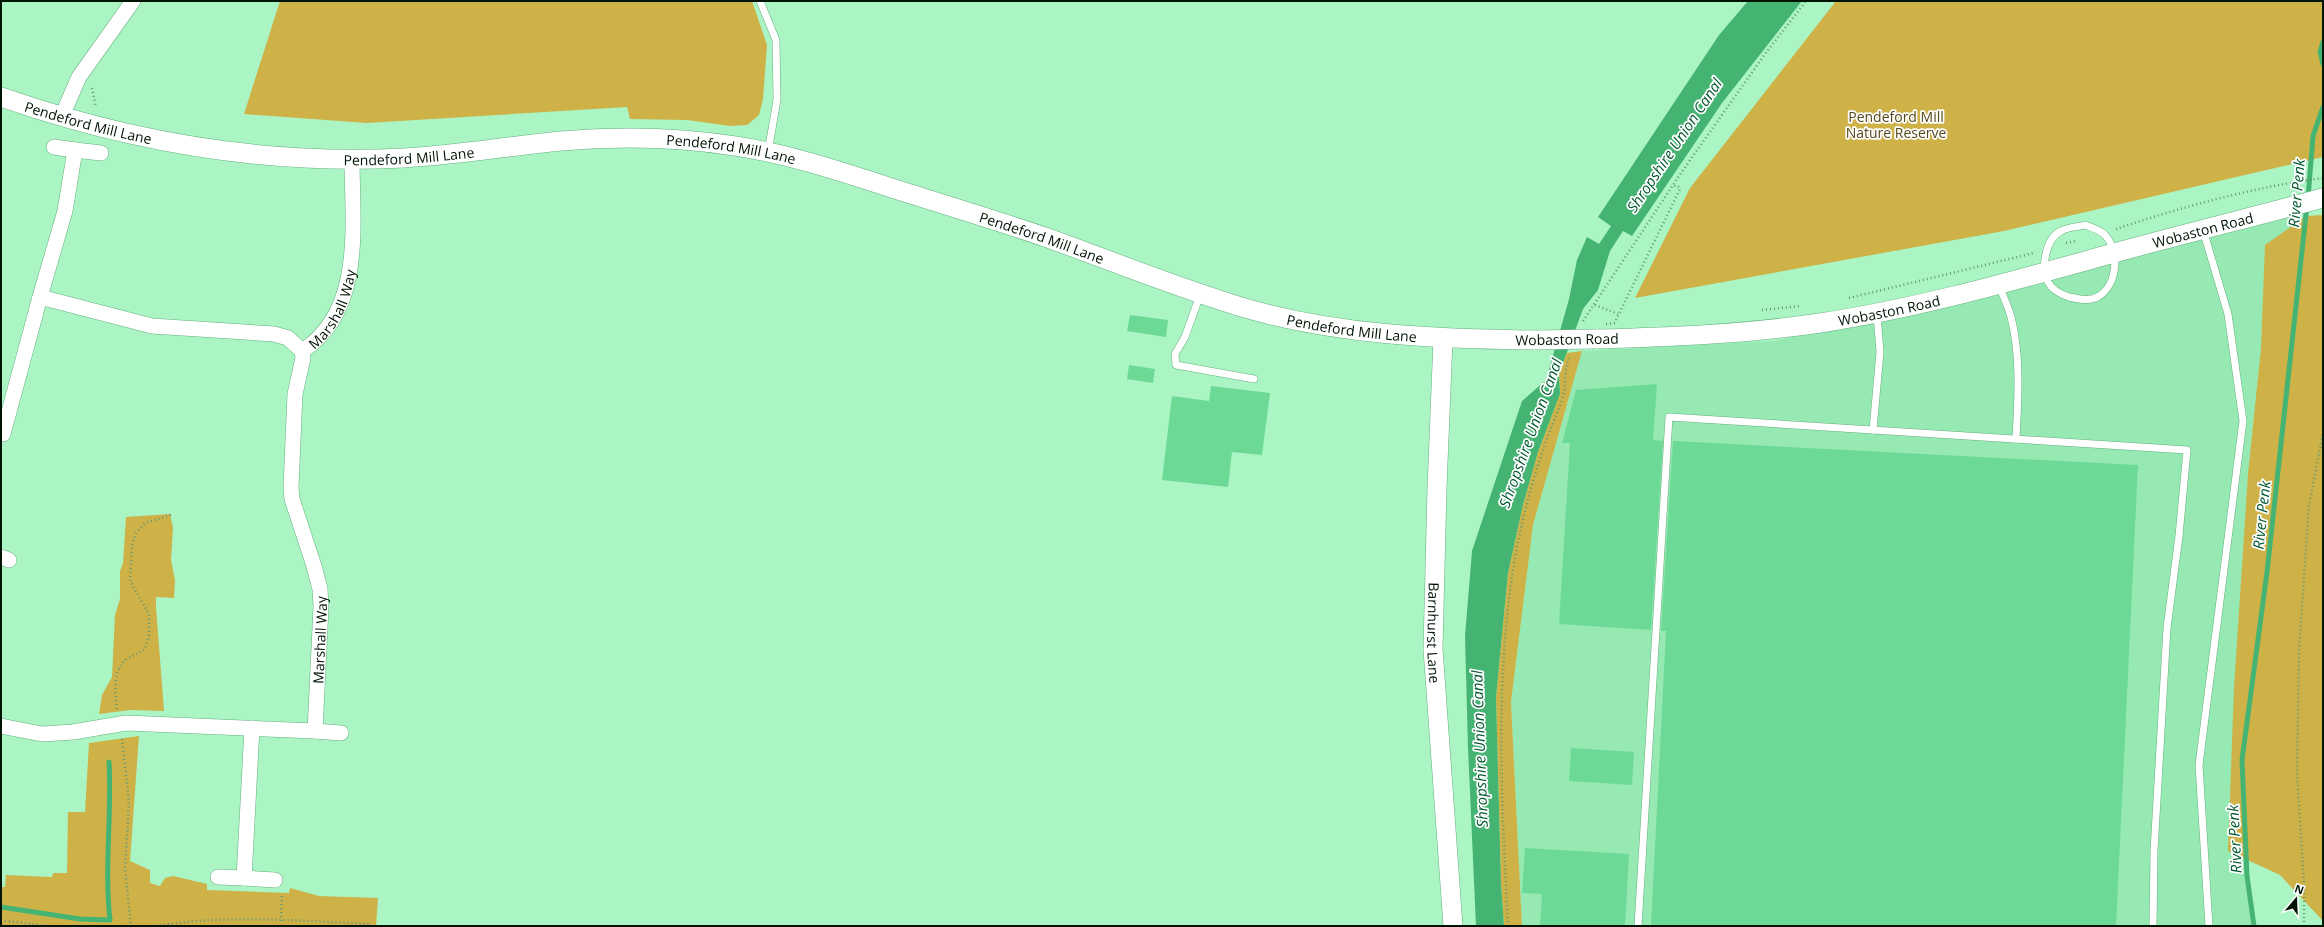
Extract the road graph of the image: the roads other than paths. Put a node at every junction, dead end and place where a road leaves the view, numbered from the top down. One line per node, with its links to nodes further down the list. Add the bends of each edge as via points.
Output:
1 (133, 1): 4 (street, via 79,77)
2 (760, 1): 7 (lane, via 776,40 777,100)
3 (1, 97): 4 (street, Pendeford Mill Lane)
4 (62, 116): 9 (street, Pendeford Mill Lane, via 121,133 189,146 260,154)
5 (54, 147): 6 (street)
6 (75, 150): 8 (street); 16 (street, via 65,211)
7 (768, 152): 9 (street, Pendeford Mill Lane, via 678,139 617,138 448,154); 15 (street, Pendeford Mill Lane, via 815,163 999,222)
8 (101, 153)
9 (352, 159): 19 (street, Marshall Way, via 351,258 348,280 344,295 323,332)
10 (2323, 198): 11 (street, Wobaston Road)
11 (2203, 229): 12 (street, Wobaston Road); 34 (lane, via 2228,314 2243,421 2199,765)
12 (2114, 253): 13 (street, Wobaston Road); 13 (lane, via 2115,266 2110,282 2099,296 2084,300 2065,296 2051,288); 13 (lane, via 2104,233 2085,225 2060,231 2046,249)
13 (2043, 273): 14 (street, Wobaston Road)
14 (1999, 285): 17 (street, Wobaston Road); 23 (lane, via 2011,317 2016,349)
15 (1201, 293): 18 (street, Pendeford Mill Lane, via 1276,316 1353,329); 20 (lane, via 1185,337 1175,354 1176,365)
16 (40, 297): 19 (street, via 152,326 274,334 288,338); 22 (street)
17 (1877, 312): 18 (street, Wobaston Road, bridge, via 1820,323 1676,337); 21 (lane, via 1880,352)
18 (1443, 339): 31 (street, Barnhurst Lane, via 1434,649)
19 (302, 351): 26 (street, Marshall Way, via 303,358 295,394 291,487 292,498 320,589)
20 (1254, 379)
21 (1873, 430): 23 (lane); 32 (lane, via 1669,417)
22 (3, 434)
23 (2016, 439): 33 (lane, via 2187,450 2167,628 2154,851)
24 (1, 726): 25 (street, via 42,734 73,732 126,723)
25 (252, 728): 26 (street); 29 (street)
26 (314, 731): 27 (street)
27 (341, 733)
28 (218, 877): 29 (street)
29 (244, 878): 30 (street)
30 (279, 884)
31 (1453, 926)
32 (1638, 926)
33 (2153, 926)
34 (2209, 926)

